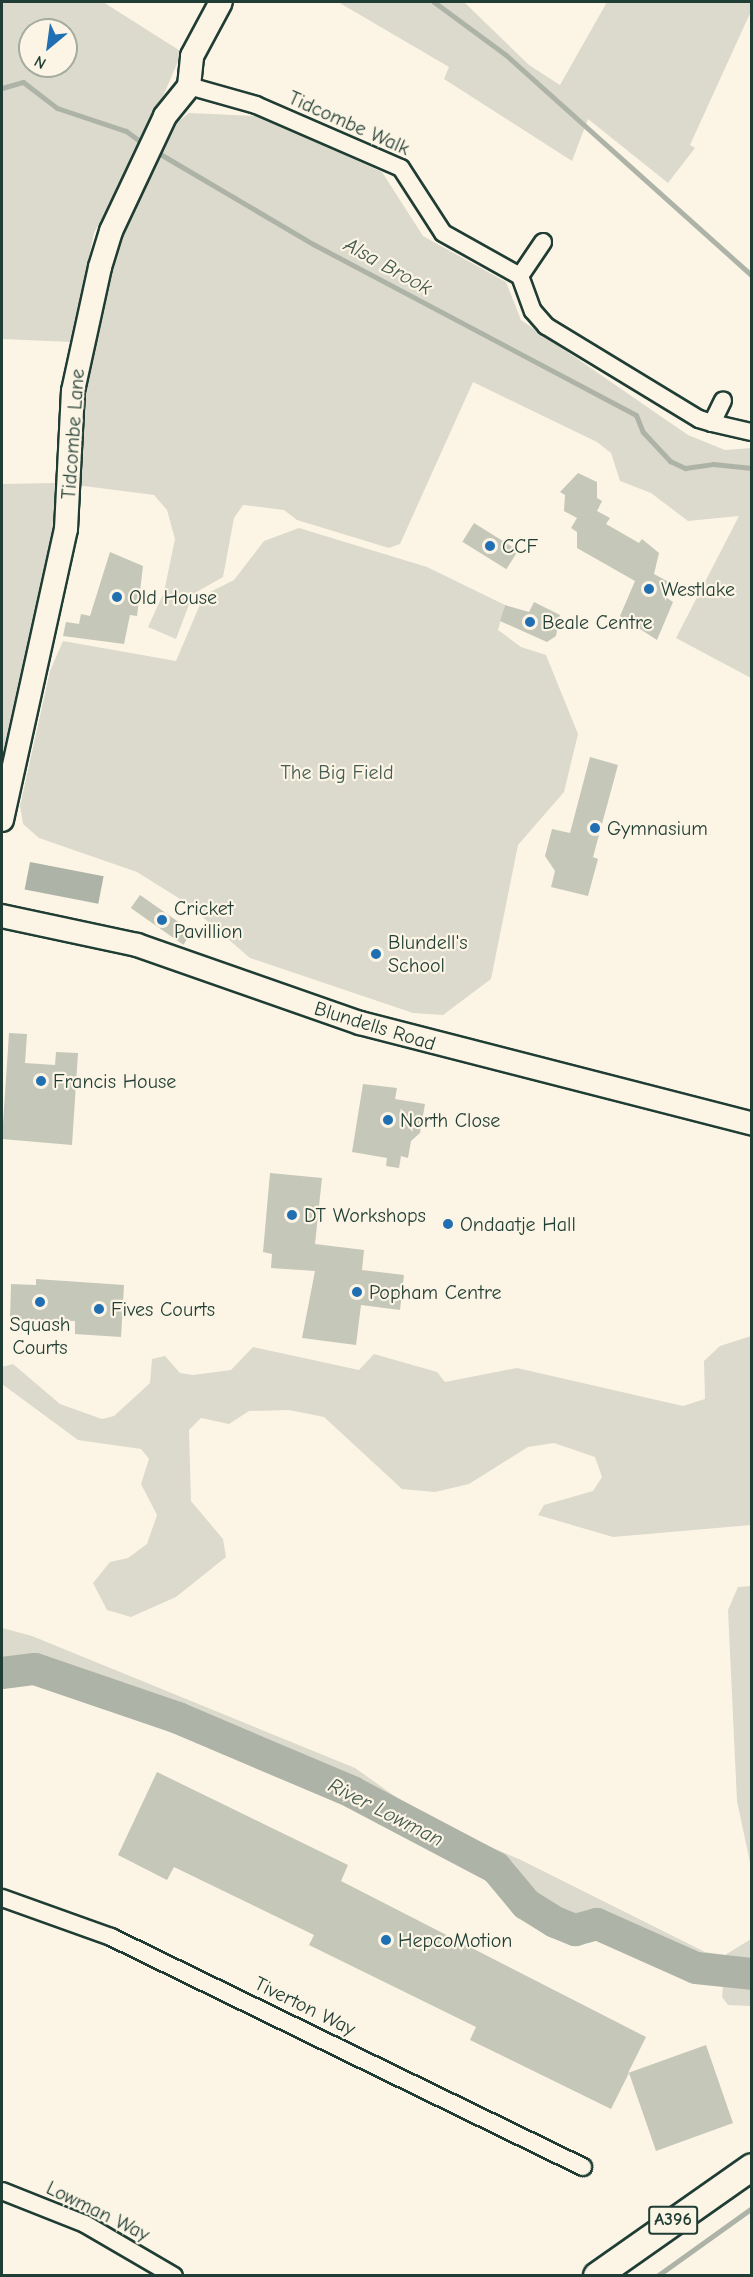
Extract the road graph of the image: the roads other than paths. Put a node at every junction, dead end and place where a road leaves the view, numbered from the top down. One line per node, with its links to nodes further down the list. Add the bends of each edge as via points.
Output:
1 (221, 2): 2 (street, Tidcombe Lane, via 192,56)
2 (189, 86): 4 (street, Tidcombe Walk, via 256,105 401,168 443,233); 8 (street, Tidcombe Lane, via 156,136 111,231 78,358 66,529)
3 (543, 242): 4 (street)
4 (520, 276): 6 (street, via 533,311 546,326 685,412)
5 (723, 400): 6 (street)
6 (712, 423): 7 (street)
7 (750, 432)
8 (2, 820)
9 (2, 916): 10 (street, Blundells Road, via 137,945 360,1023)
10 (752, 1124)
11 (2, 1898): 12 (street, Tiverton Way, via 121,1942)
12 (583, 2167)
13 (752, 2167): 16 (main road, A396)
14 (2, 2191): 15 (street, Lowman Way, via 86,2224)
15 (174, 2276)
16 (597, 2276)

